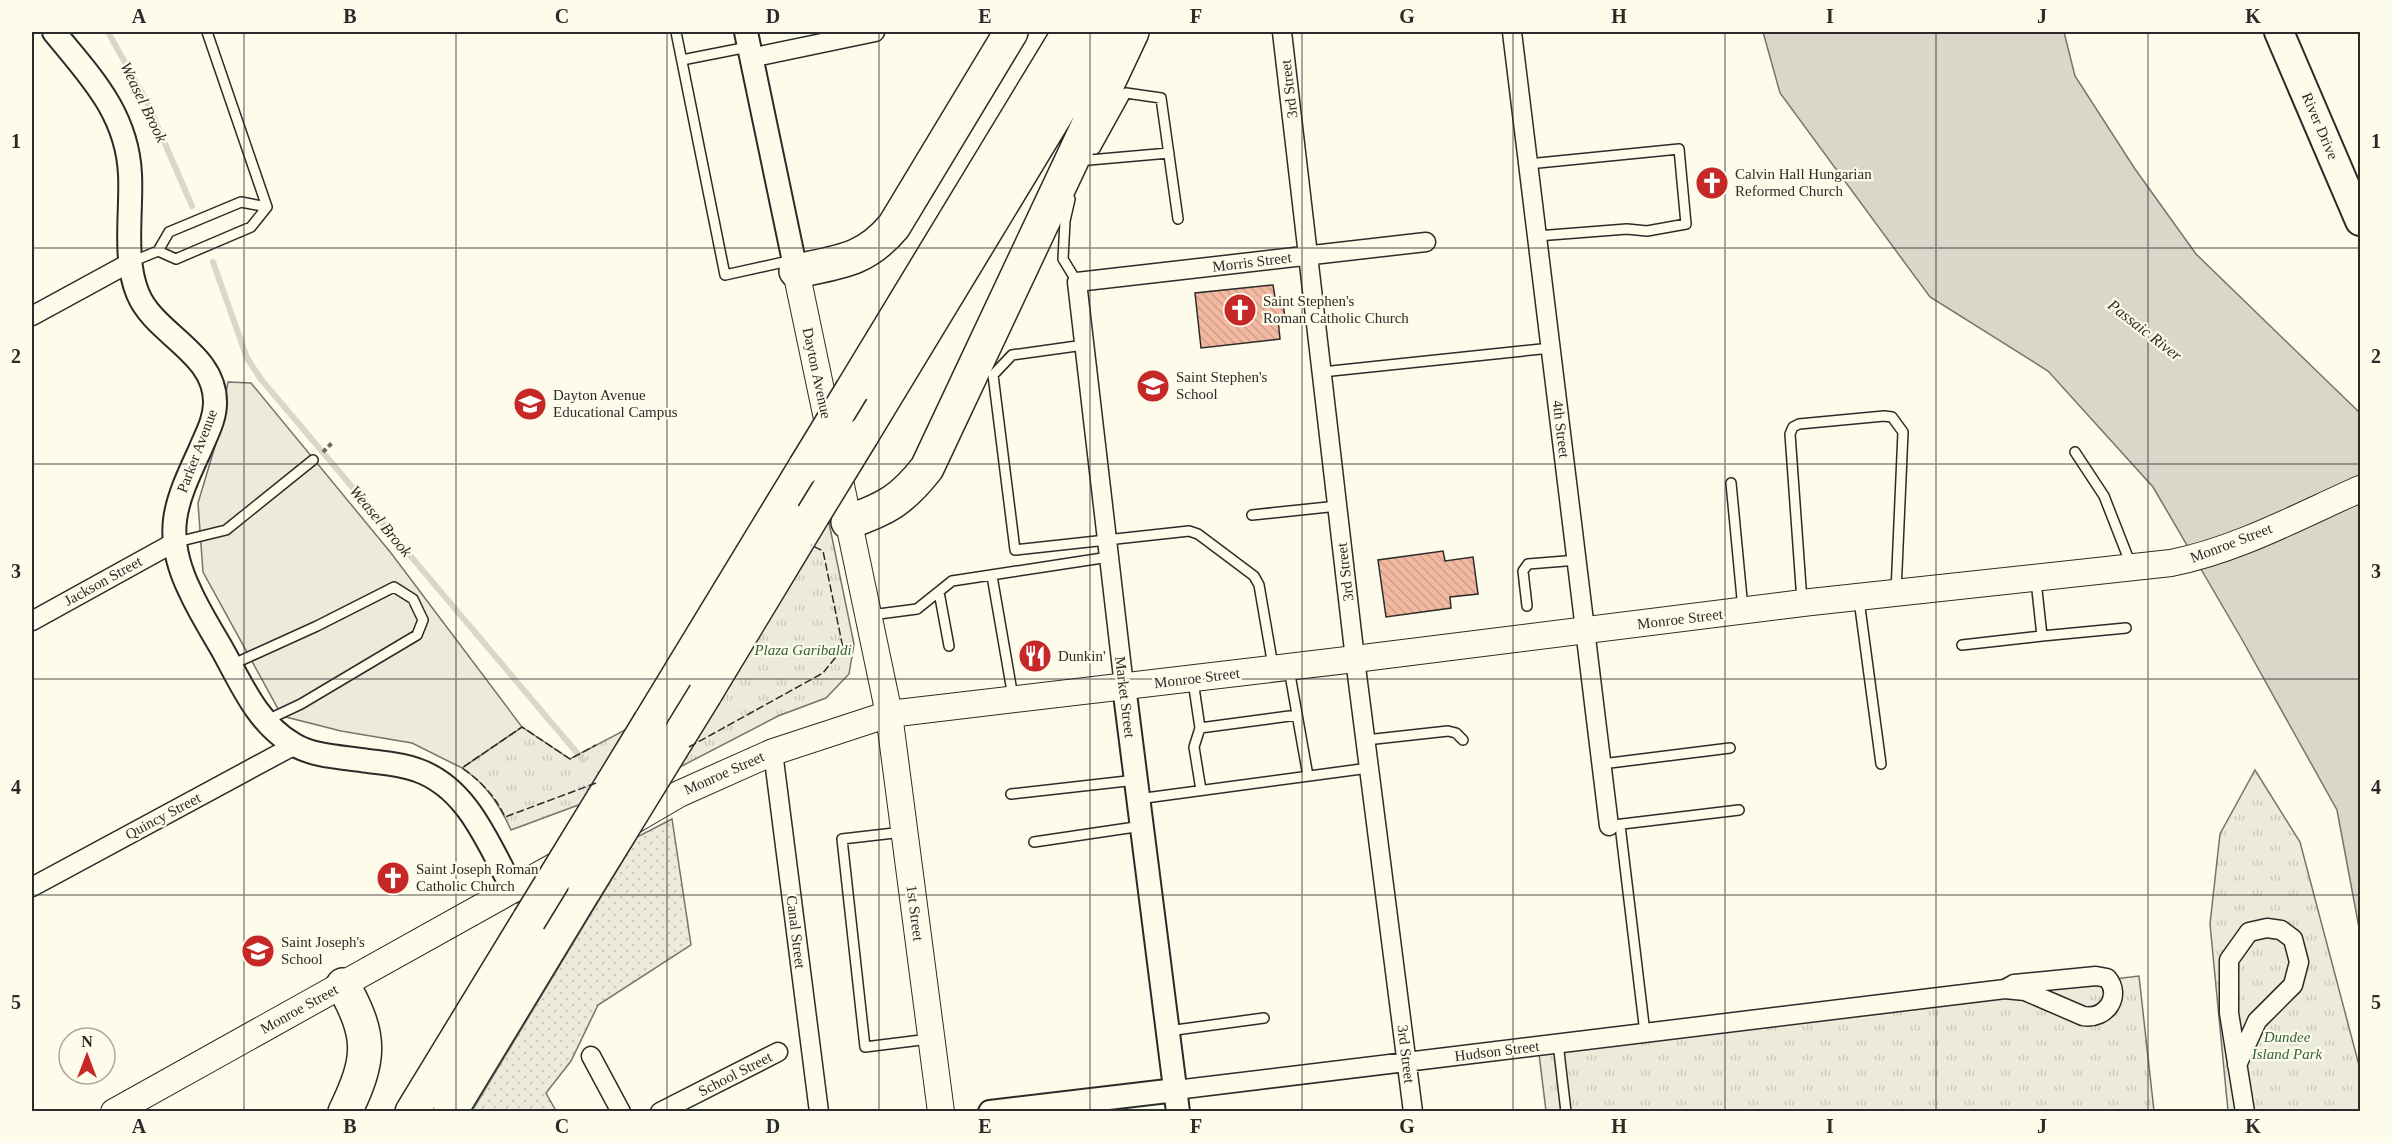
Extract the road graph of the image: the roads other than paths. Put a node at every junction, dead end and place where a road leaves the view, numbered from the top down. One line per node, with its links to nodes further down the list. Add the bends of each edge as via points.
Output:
1 (54, 32): 24 (street, Parker Avenue, via 102,92 123,133 130,174)
2 (207, 32): 17 (lane)
3 (676, 32): 13 (lane)
4 (875, 32): 12 (street)
5 (1011, 32): 25 (highway, via 881,242 849,259)
6 (1069, 32): 100 (highway, bridge)
7 (1106, 32): 101 (highway, bridge)
8 (1132, 32): 37 (highway, via 927,468 894,503)
9 (1282, 32): 23 (street, 3rd Street)
10 (1512, 32): 15 (street, 4th Street)
11 (2279, 32): 19 (main road, River Drive)
12 (748, 45): 13 (lane); 25 (street, Dayton Avenue)
13 (682, 60): 25 (lane, via 725,275)
14 (1169, 153): 14 (lane, via 1087,164 1126,93 1161,98); 18 (lane)
15 (1528, 164): 20 (street, 4th Street); 20 (lane, via 1679,149 1686,224 1647,231)
16 (1074, 191): 26 (lane, via 1067,206 1063,259)
17 (267, 207): 22 (lane, via 241,202 169,232); 22 (lane, via 251,227 176,259)
18 (1178, 219)
19 (2361, 221)
20 (1537, 236): 29 (street, 4th Street)
21 (1426, 242): 23 (street, Morris Street)
22 (158, 251): 24 (lane)
23 (1308, 255): 26 (street, Morris Street); 30 (street, 3rd Street)
24 (131, 262): 27 (street); 38 (street, Parker Avenue, via 138,295 146,309 200,363 213,388 213,419 176,504)
25 (795, 266): 37 (main road, Dayton Avenue)
26 (1077, 282): 28 (street, Market Street)
27 (32, 316)
28 (1084, 345): 39 (street, Market Street); 39 (lane, via 1012,355 993,375 1015,550)
29 (1551, 348): 30 (lane); 40 (street, 4th Street)
30 (1322, 372): 35 (street, 3rd Street)
31 (2075, 452): 41 (lane, via 2104,496)
32 (313, 460): 38 (lane, via 226,530)
33 (1731, 483): 49 (lane)
34 (2361, 489): 41 (main road, Monroe Street, via 2230,547 2201,557)
35 (1338, 506): 36 (lane); 57 (street, 3rd Street)
36 (1252, 515)
37 (849, 522): 50 (main road, Dayton Avenue)
38 (175, 542): 51 (street, Jackson Street); 58 (street, Parker Avenue, via 191,594)
39 (1108, 549): 42 (lane); 59 (lane, via 1189,531 1198,534 1254,576); 61 (street, Market Street)
40 (1578, 560): 48 (lane, via 1528,564 1523,571); 53 (street, 4th Street)
41 (2132, 568): 43 (main road, Monroe Street)
42 (992, 576): 44 (lane, via 952,581); 62 (lane)
43 (2036, 578): 45 (main road, Monroe Street); 54 (lane)
44 (939, 592): 50 (lane, via 917,609); 56 (lane)
45 (1896, 593): 46 (main road, Monroe Street); 47 (lane, via 1903,432 1892,417 1884,416 1800,424 1792,427 1790,434)
46 (1859, 597): 47 (main road, Monroe Street); 73 (lane)
47 (1802, 604): 49 (main road, Monroe Street)
48 (1527, 606)
49 (1743, 611): 53 (main road, Monroe Street)
50 (868, 615): 63 (main road, Dayton Avenue)
51 (32, 621)
52 (2126, 628): 54 (lane)
53 (1586, 631): 57 (main road, Monroe Street); 72 (street, 4th Street)
54 (2042, 636): 55 (lane)
55 (1962, 645)
56 (949, 646)
57 (1356, 659): 59 (main road, Monroe Street); 67 (street, 3rd Street)
58 (231, 665): 65 (street, Parker Avenue); 65 (lane, via 393,587 413,599 423,620 417,635)
59 (1281, 668): 60 (main road, Monroe Street); 64 (lane)
60 (1192, 678): 61 (main road, Monroe Street); 66 (lane)
61 (1124, 686): 62 (main road, Monroe Street); 76 (street, Market Street)
62 (1014, 699): 63 (main road, Monroe Street)
63 (889, 714): 71 (main road, Monroe Street); 82 (main road, 1st Street)
64 (1297, 715): 66 (lane); 75 (lane)
65 (265, 721): 69 (street, Parker Avenue)
66 (1200, 728): 77 (lane, via 1194,747)
67 (1366, 740): 68 (lane, via 1448,731); 74 (street, 3rd Street)
68 (1462, 740)
69 (295, 746): 84 (street, Quincy Street); 85 (street, Parker Avenue, via 416,769 433,777 461,800 472,815)
70 (1730, 748): 72 (lane)
71 (773, 752): 85 (main road, Monroe Street, via 679,794); 104 (street, Canal Street)
72 (1602, 764): 81 (street, 4th Street)
73 (1881, 764)
74 (1370, 768): 75 (lane); 95 (street, 3rd Street)
75 (1308, 776): 77 (lane)
76 (1137, 789): 77 (lane); 78 (lane); 80 (street, Market Street)
77 (1201, 790)
78 (1011, 794)
79 (1739, 810): 81 (lane)
80 (1142, 826): 83 (lane); 89 (street, Market Street)
81 (1615, 826): 90 (lane)
82 (904, 832): 91 (main road, 1st Street); 91 (lane, via 842,839 865,1047)
83 (1034, 842)
84 (32, 887)
85 (514, 891): 86 (main road, Monroe Street)
86 (343, 985): 98 (main road, Monroe Street); 99 (highway, via 356,1008 366,1042 360,1079)
87 (2005, 989): 87 (street, via 2025,992 2093,1017 2107,1008 2113,989 2107,978 2096,976 2014,984); 90 (street, Hudson Street)
88 (1264, 1018): 89 (lane)
89 (1168, 1031): 97 (street, Market Street)
90 (1645, 1033): 92 (street, Hudson Street)
91 (931, 1039): 105 (main road, 1st Street)
92 (1558, 1043): 95 (street, Hudson Street); 108 (lane)
93 (778, 1052): 103 (street, School Street)
94 (591, 1056): 102 (street)
95 (1407, 1062): 97 (street, Hudson Street); 107 (street, 3rd Street)
96 (2237, 1065): 96 (street, via 2257,1021 2293,985 2299,962 2293,939 2281,930 2249,932 2229,960 2229,1013); 109 (street)
97 (1177, 1101): 106 (street, Hudson Street)
98 (114, 1112)
99 (345, 1112)
100 (412, 1112)
101 (450, 1112)
102 (621, 1112)
103 (660, 1112)
104 (819, 1112)
105 (941, 1112)
106 (990, 1112)
107 (1413, 1112)
108 (1566, 1112)
109 (2246, 1112)

